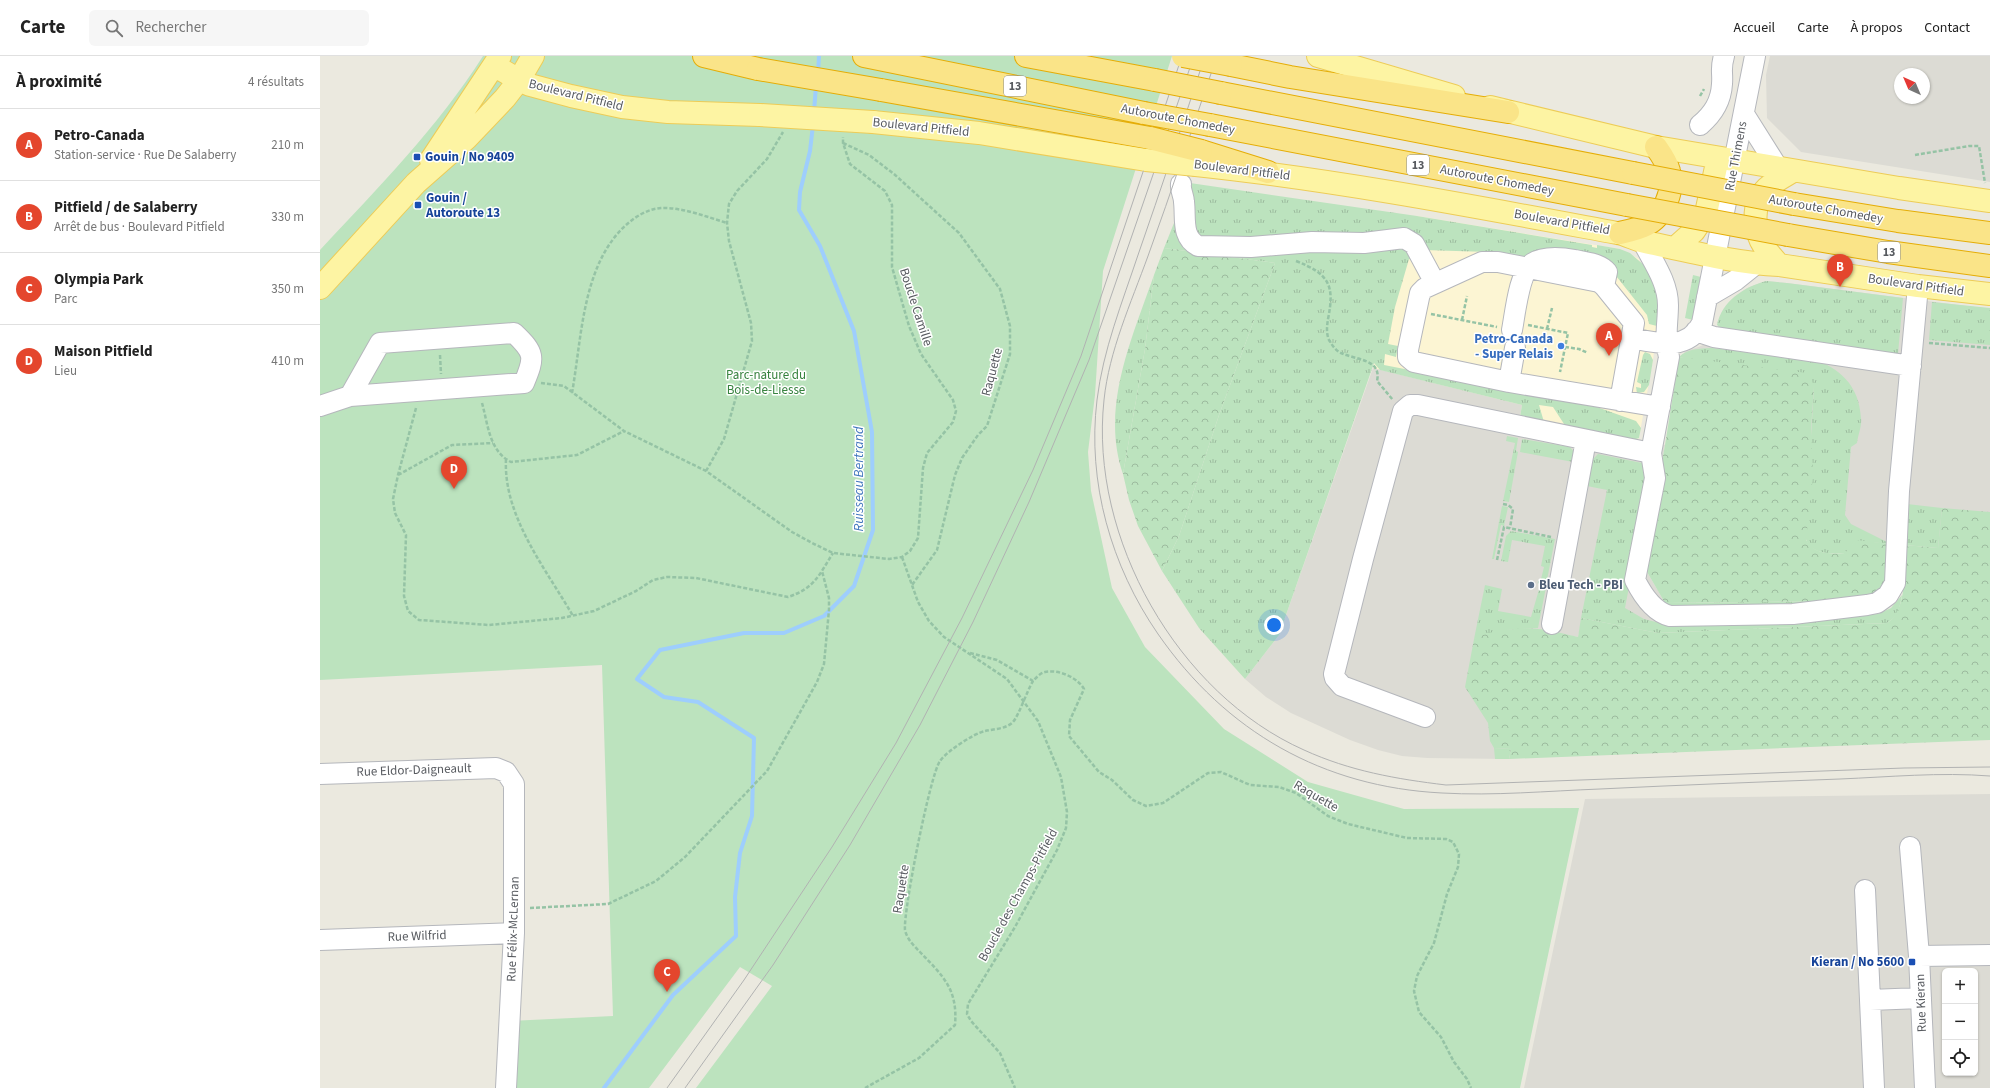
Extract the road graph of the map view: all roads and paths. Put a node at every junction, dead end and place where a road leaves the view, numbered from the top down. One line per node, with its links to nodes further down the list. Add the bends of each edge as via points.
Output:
1 (533, 56): 10 (main road)
2 (704, 56): 19 (highway, bridge, via 758,69 1136,135)
3 (864, 56): 35 (highway, Autoroute Chomedey / 13, bridge, via 1627,205 1895,253)
4 (1026, 56): 28 (highway, Autoroute Chomedey, bridge, via 1794,204)
5 (1183, 56): 11 (highway, bridge, via 1290,78)
6 (1318, 56): 11 (main road)
7 (1724, 56): 13 (street, via 1720,100 1711,115)
8 (1755, 56): 12 (street, Rue Thimens)
9 (498, 61): 10 (main road, Boulevard Pitfield); 23 (main road)
10 (519, 80): 19 (main road, Boulevard Pitfield, bridge, via 571,96 622,107 668,112 873,122 973,132 1129,157); 23 (main road, via 467,138)
11 (1508, 112): 17 (main road)
12 (1744, 114): 20 (street, Rue Thimens); 21 (street)
13 (1700, 125)
14 (784, 129): 26 (path, via 767,159 737,191 729,204)
15 (843, 135): 16 (path, Boucle Camille)
16 (843, 143): 80 (path, Boucle Camille, via 850,164 885,191 892,205 892,268 909,326 921,354 952,400 956,411 953,422 927,453 923,468 918,538 910,552); 83 (path, Raquette, via 869,156 894,174 959,233 1000,289 1010,326 1010,354 987,426 962,458 955,475 937,550)
17 (1656, 147): 20 (main road); 27 (highway, via 1669,171 1671,181 1667,201 1648,224)
18 (1915, 155): 25 (path, via 1979,146)
19 (1199, 158): 22 (highway)
20 (1726, 159): 21 (main road); 30 (main road, via 1706,213 1694,231); 31 (street, Rue Thimens)
21 (1785, 169): 25 (main road); 34 (main road, via 1765,190 1758,201 1756,212 1756,226 1762,242)
22 (1268, 172): 27 (main road, Boulevard Pitfield)
23 (416, 183): 39 (main road)
24 (1181, 184): 37 (street, via 1186,234 1190,241 1198,246 1364,243 1404,238 1414,244)
25 (1988, 195)
26 (727, 223): 63 (path, via 677,209 661,208 633,218 620,231 600,258 589,289); 74 (path, via 729,241 751,323 752,341 724,439)
27 (1620, 233): 29 (main road, Boulevard Pitfield)
28 (1990, 233)
29 (1643, 242): 30 (main road, Boulevard Pitfield); 52 (street, via 1664,284 1668,305)
30 (1674, 248): 31 (main road, Boulevard Pitfield)
31 (1716, 256): 33 (main road, Boulevard Pitfield); 42 (street, Rue Thimens)
32 (1292, 259): 68 (path, via 1319,274 1329,284 1332,299 1327,336 1334,348 1340,353 1375,366 1378,371 1377,381)
33 (1756, 264): 34 (main road, Boulevard Pitfield); 42 (street, via 1736,280)
34 (1779, 265): 38 (main road, Boulevard Pitfield)
35 (1990, 266)
36 (1528, 268): 37 (street, via 1490,261 1482,262); 48 (street, via 1529,280); 49 (street, via 1599,282 1633,320)
37 (1435, 283): 58 (street, via 1420,293 1408,345 1410,359 1422,365)
38 (1918, 286): 40 (main road, Boulevard Pitfield); 56 (street)
39 (320, 288)
40 (1990, 294)
41 (1468, 296): 45 (path)
42 (1707, 297): 47 (street, Rue Thimens, via 1702,323)
43 (1552, 308): 46 (path)
44 (1428, 313): 45 (path)
45 (1462, 320): 48 (path)
46 (1547, 329): 48 (path); 53 (path, via 1568,333)
47 (1696, 332): 52 (street, via 1683,341); 56 (street, via 1714,337)
48 (1513, 335): 58 (street)
49 (1632, 338): 52 (street); 65 (street)
50 (438, 339): 59 (street, via 514,333 529,347 532,365); 61 (path); 64 (street, via 380,343)
51 (1928, 343): 54 (path)
52 (1666, 344): 67 (street, via 1669,357)
53 (1566, 347): 55 (path); 57 (path)
54 (1990, 348)
55 (1588, 353)
56 (1911, 366): 72 (street, via 1899,491 1895,584 1888,595 1877,603 1800,613 1734,616 1670,616 1658,611 1635,580 1655,478)
57 (1560, 372)
58 (1505, 381): 65 (street)
59 (524, 383): 60 (street); 63 (path, via 545,382 564,386)
60 (478, 386): 61 (street); 71 (path)
61 (442, 388): 62 (street)
62 (421, 390): 64 (street); 75 (path)
63 (572, 393): 69 (path)
64 (350, 396): 66 (street)
65 (1620, 401): 67 (street)
66 (320, 406)
67 (1660, 407): 72 (street)
68 (1404, 411): 70 (street, via 1410,405 1418,404); 89 (street, via 1334,674 1342,686)
69 (624, 431): 73 (path, via 577,455 511,462); 74 (path)
70 (1586, 440): 72 (street); 85 (street)
71 (493, 443): 73 (path); 75 (path, via 452,445)
72 (1651, 453)
73 (506, 459): 84 (path, via 506,471 519,519)
74 (706, 471): 79 (path, via 792,532)
75 (398, 475): 84 (path, via 393,499 395,513 406,536 404,596 408,611 414,616 419,620 489,625)
76 (1503, 504): 77 (path, via 1513,509)
77 (1510, 528): 78 (path); 81 (path, via 1504,527)
78 (1557, 538)
79 (834, 553): 80 (path, via 889,559); 82 (path)
80 (902, 557): 83 (path)
81 (1497, 560)
82 (822, 571): 84 (path, via 815,582 803,592 788,597 696,578 667,577 653,580 594,611); 94 (path, via 829,598 824,664 817,682 767,771 685,858 656,881 608,904)
83 (912, 586): 86 (path, via 929,621 944,637)
84 (573, 616)
85 (1552, 624)
86 (970, 653): 87 (path, via 997,660); 88 (path, Boucle des Champs-Pitfield, via 1007,679)
87 (1033, 681): 88 (path, Raquette); 104 (path, Raquette, via 1045,672 1057,672 1078,680 1084,689 1070,720 1069,736 1098,772 1112,780 1133,800 1146,806 1163,803 1208,773 1221,772 1250,784 1279,787 1296,793 1328,816 1348,824 1407,838 1446,839 1453,842 1459,854 1458,867 1447,894 1434,943 1417,976 1414,991 1419,1012 1441,1037)
88 (1023, 700): 102 (path, Raquette, via 1012,722 1004,727 983,731 955,747 940,761 932,777 905,930 910,942 941,974 953,993 955,1025 919,1058); 103 (path, Boucle des Champs-Pitfield, via 1038,722 1061,777 1067,812 1066,828 1057,850 1015,927 968,1004 971,1021 1000,1053)
89 (1425, 717)
90 (506, 772): 91 (street, Rue Eldor-Daigneault, via 496,768 481,768); 94 (street, Rue Félix-McLernan, via 514,784)
91 (320, 774)
92 (1910, 847): 98 (street, Rue Kieran)
93 (1865, 890): 100 (street)
94 (514, 909): 95 (street, Rue Félix-McLernan)
95 (514, 933): 96 (street, Rue Wilfrid); 101 (street, Rue Félix-McLernan)
96 (320, 940)
97 (1990, 955): 98 (street)
98 (1919, 956): 99 (street, Rue Kieran)
99 (1921, 998): 100 (street); 106 (street, Rue Kieran)
100 (1870, 1000): 105 (street)
101 (506, 1088)
102 (865, 1088)
103 (1015, 1088)
104 (1471, 1088)
105 (1874, 1088)
106 (1925, 1088)

